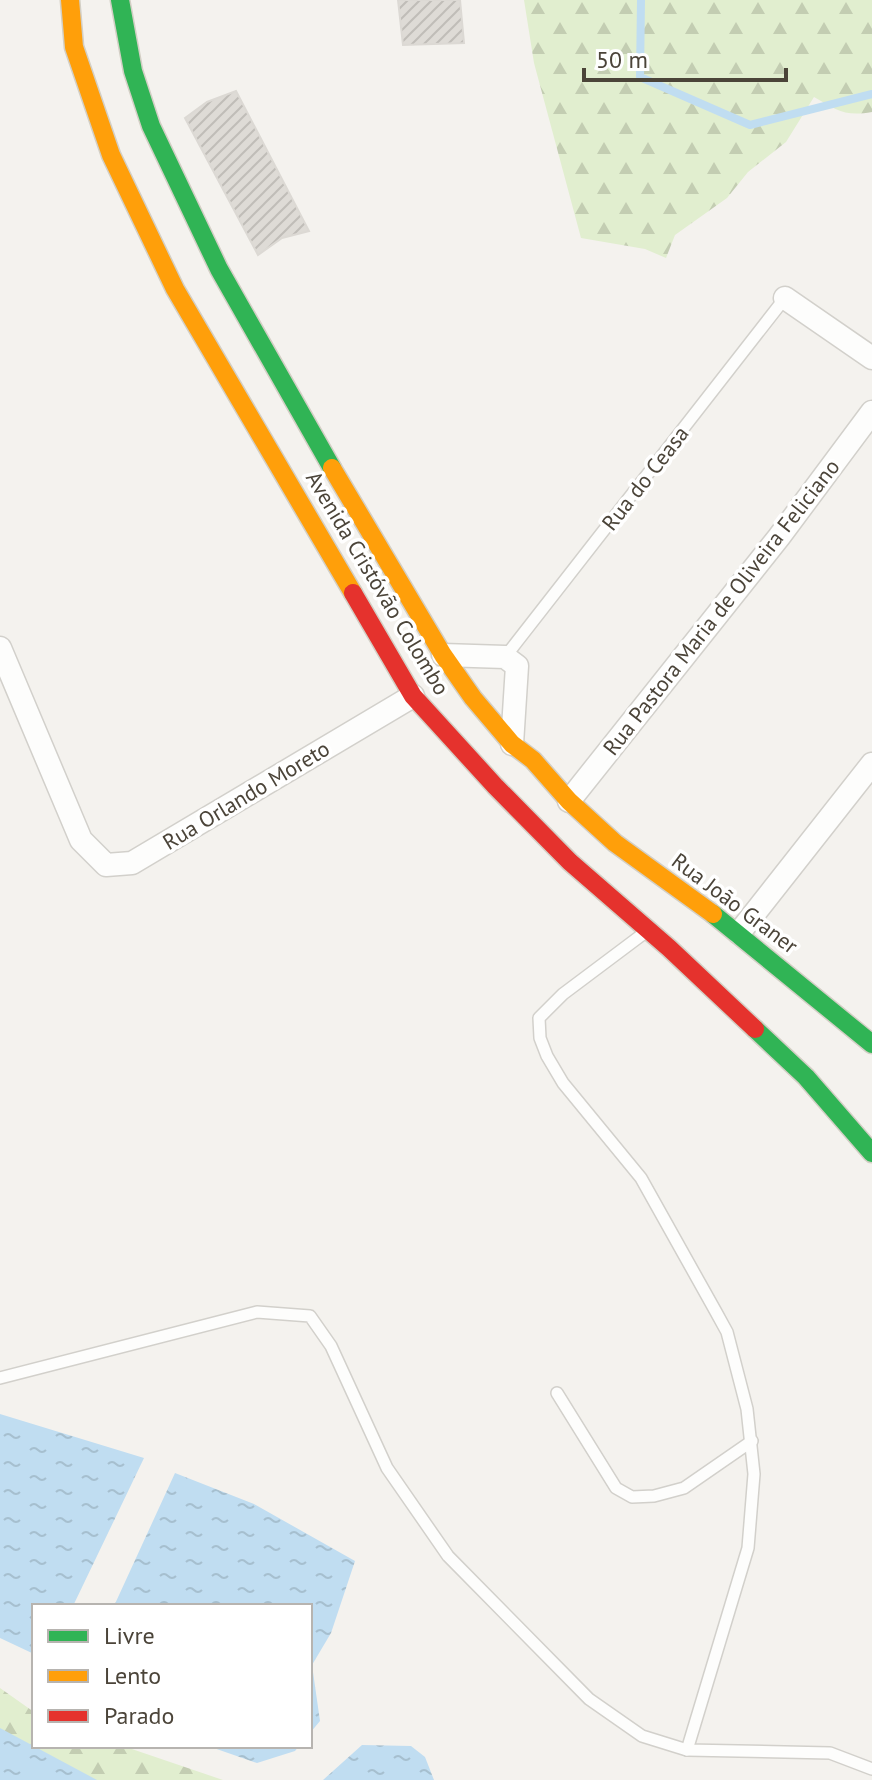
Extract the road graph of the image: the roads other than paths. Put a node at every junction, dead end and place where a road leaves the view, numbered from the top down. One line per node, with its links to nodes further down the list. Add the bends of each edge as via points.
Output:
1 (70, 0): 9 (main road, Avenida Cristóvão Colombo, via 74,47 111,155 175,289)
2 (120, 0): 7 (main road, Avenida Cristóvão Colombo, via 133,71 151,126 219,269)
3 (785, 298): 4 (street); 8 (lane, Rua do Ceasa)
4 (872, 358)
5 (872, 412): 12 (street, Rua Pastora Maria de Oliveira Feliciano)
6 (0, 648): 9 (street, Rua Orlando Moreto, via 81,840 106,865 132,863)
7 (443, 655): 8 (street); 10 (main road, Avenida Cristóvão Colombo)
8 (505, 657): 10 (street, via 517,666)
9 (413, 696): 13 (main road, Avenida Cristóvão Colombo, via 570,862)
10 (512, 744): 12 (main road, Avenida Cristóvão Colombo)
11 (872, 764): 14 (street)
12 (569, 801): 14 (main road, Rua João Graner, via 615,843)
13 (648, 930): 16 (main road, Avenida Cristóvão Colombo, via 806,1077); 19 (lane, via 563,994 539,1018 540,1038 563,1083 641,1178 727,1332)
14 (739, 933): 15 (main road, Rua João Graner)
15 (872, 1044)
16 (872, 1153)
17 (0, 1378): 20 (lane, via 257,1312 310,1316 331,1346 387,1468 448,1556 589,1699 642,1736)
18 (557, 1393): 19 (lane, via 616,1488 632,1497 684,1488)
19 (752, 1441): 20 (lane, via 748,1548)
20 (687, 1750): 21 (lane, via 830,1753)
21 (872, 1769)

